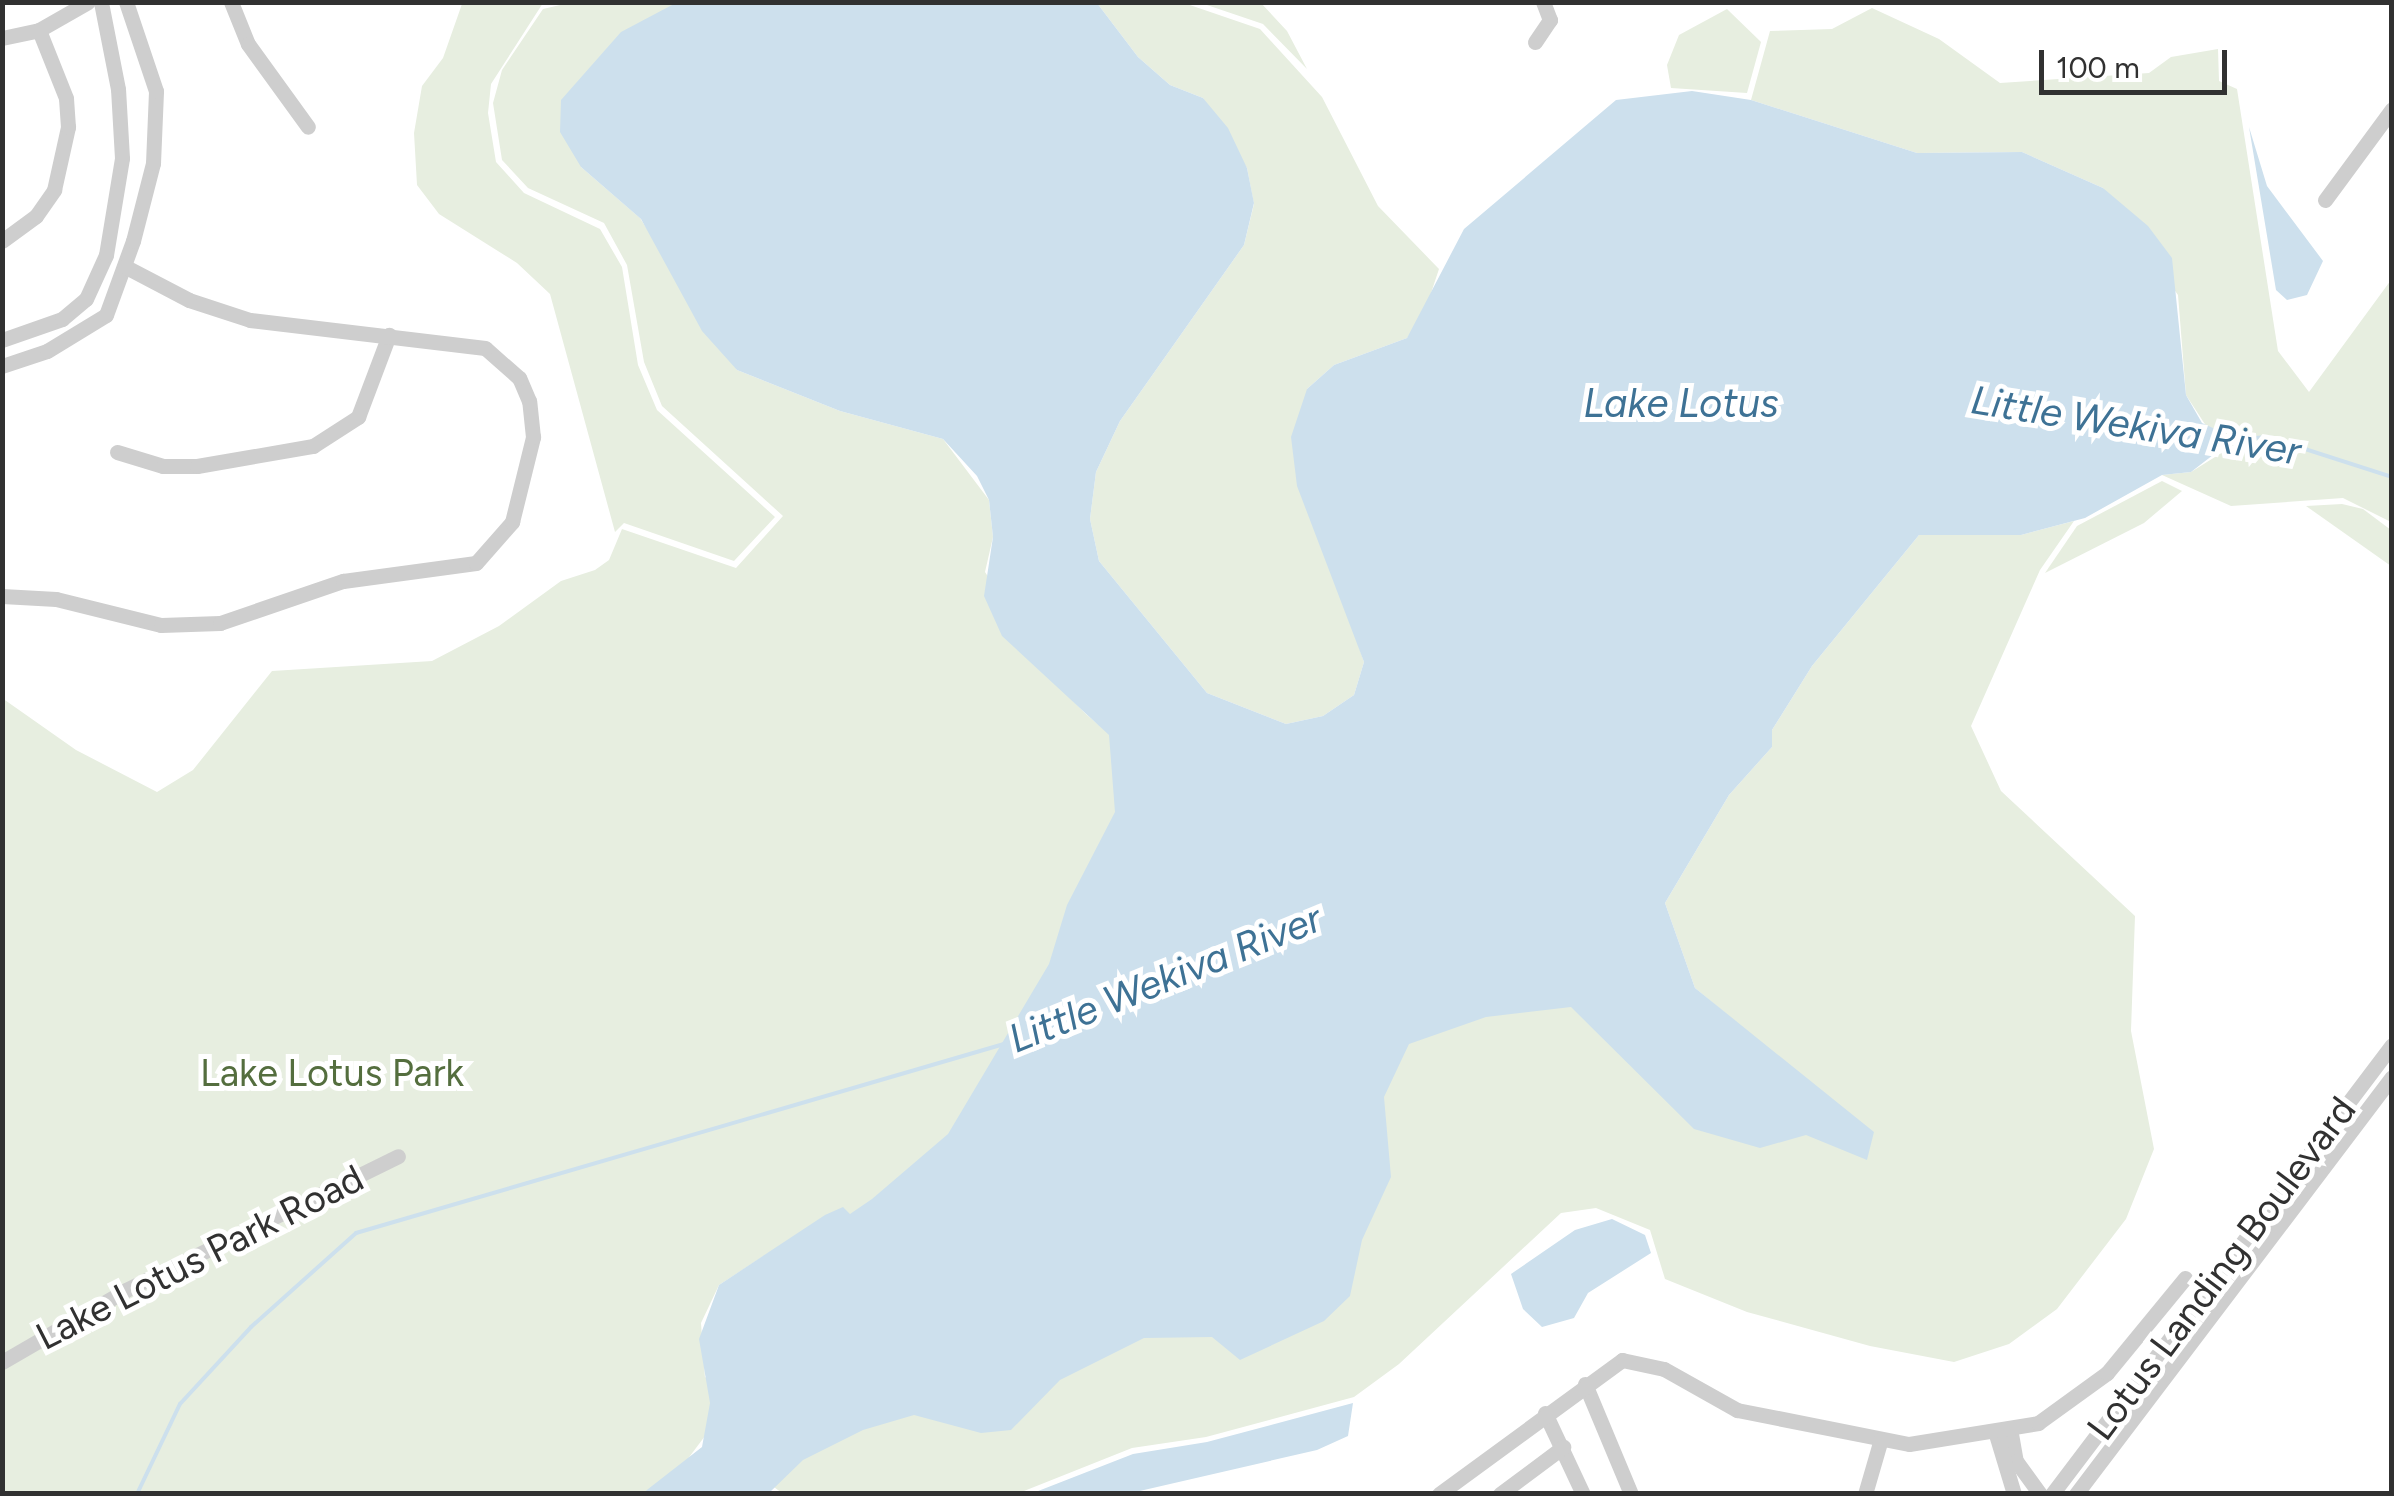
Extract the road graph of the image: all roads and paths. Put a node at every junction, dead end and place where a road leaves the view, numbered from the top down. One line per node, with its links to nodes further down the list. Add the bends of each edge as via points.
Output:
1 (88, 2): 6 (street)
2 (100, 2): 15 (street, via 122,158 106,256 86,299 62,319)
3 (126, 2): 13 (street, via 156,92 152,163)
4 (232, 2): 10 (street, via 248,44)
5 (1544, 2): 8 (street, via 1550,20)
6 (39, 30): 7 (street); 12 (street, via 66,98 68,126 54,190 36,216)
7 (2, 38)
8 (1534, 42)
9 (2391, 110): 11 (street)
10 (308, 128)
11 (2325, 200)
12 (2, 242)
13 (124, 266): 14 (street, via 189,300 250,320); 16 (street, via 106,315 46,351)
14 (389, 335): 17 (street, via 358,418 313,446 197,466 163,466); 18 (street, via 485,348 519,378 529,401 528,477 512,522 476,563 342,581 188,627 56,599)
15 (2, 340)
16 (2, 366)
17 (117, 452)
18 (2, 596)
19 (2392, 1045): 36 (street, Lotus Landing Boulevard)
20 (2392, 1077): 37 (street, Lotus Landing Boulevard)
21 (398, 1156): 23 (street, Lake Lotus Park Road, via 126,1290)
22 (2185, 1278): 26 (street, via 2107,1373 2038,1423)
23 (2, 1362)
24 (1585, 1384): 25 (street); 27 (street, via 1611,1363 1642,1362 1738,1410); 33 (street)
25 (1546, 1413): 28 (street); 30 (street)
26 (2002, 1430): 27 (street, via 1909,1444); 29 (street)
27 (1881, 1439): 34 (street)
28 (1562, 1447): 31 (street); 32 (street)
29 (2016, 1487): 35 (street)
30 (1438, 1494)
31 (1500, 1494)
32 (1583, 1494)
33 (1630, 1494)
34 (1866, 1494)
35 (2040, 1494)
36 (2052, 1494)
37 (2076, 1494)

